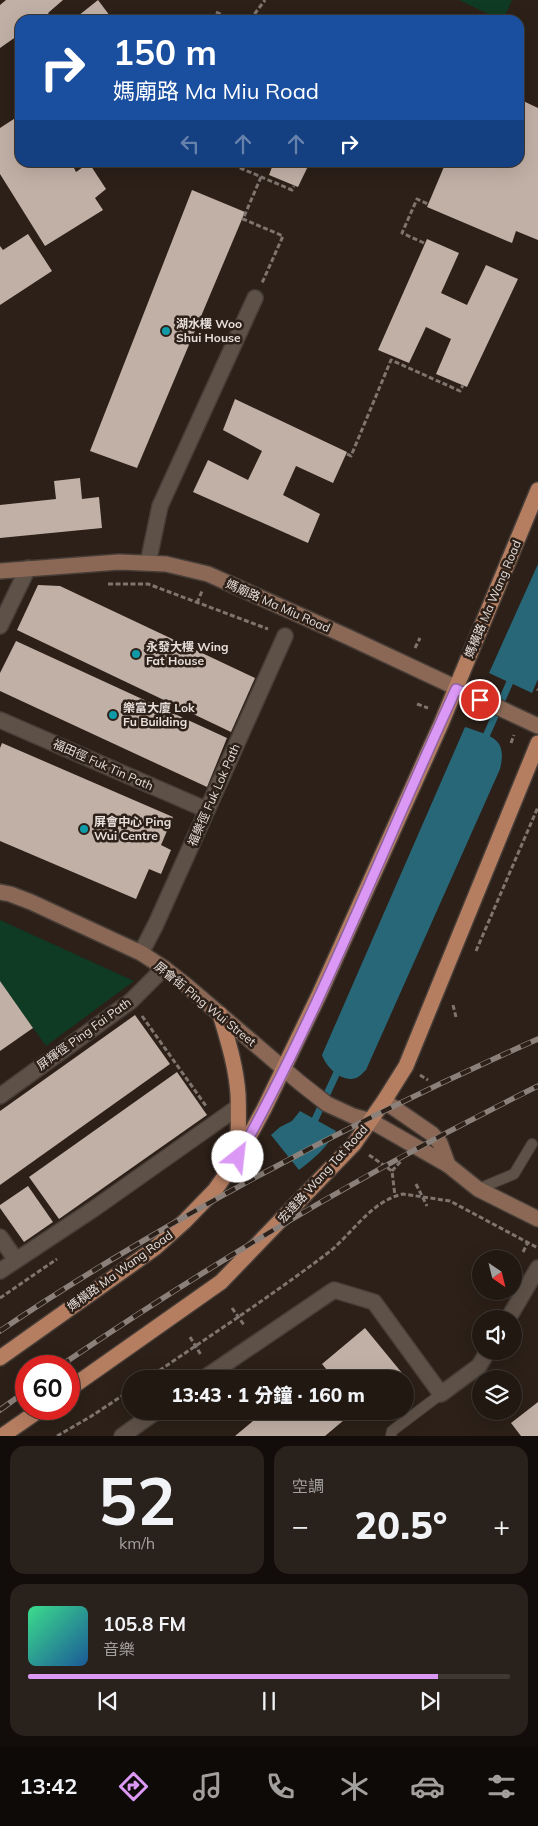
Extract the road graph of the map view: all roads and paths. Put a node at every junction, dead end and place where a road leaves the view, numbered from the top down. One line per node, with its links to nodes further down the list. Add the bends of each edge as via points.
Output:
1 (265, 0): 4 (path)
2 (216, 12): 3 (path)
3 (223, 15)
4 (254, 15)
5 (238, 167): 6 (path)
6 (261, 177): 7 (path, via 292,190); 10 (path, via 243,219 283,236)
7 (294, 186)
8 (428, 204): 9 (path, via 418,199 402,233)
9 (424, 243)
10 (255, 298): 14 (street, via 160,506)
11 (463, 386): 12 (path, via 460,391 391,358 351,456)
12 (347, 454)
13 (538, 490): 20 (main road, 媽橫路 Ma Wang Road)
14 (148, 564): 15 (main road, 媽廟路 Ma Miu Road, via 119,562); 20 (main road, 媽廟路 Ma Miu Road, via 166,564 208,574)
15 (28, 568): 16 (main road, 媽廟路 Ma Miu Road); 18 (street)
16 (0, 571)
17 (104, 583): 19 (path, via 148,584)
18 (0, 626)
19 (285, 636): 25 (street, 福樂徑 Fuk Lok Path)
20 (461, 692): 22 (main road, 媽廟路 Ma Miu Road); 34 (main road, 媽橫路 Ma Wang Road)
21 (0, 720): 25 (street, 福田徑 Fuk Tin Path)
22 (538, 726)
23 (538, 743): 36 (main road, 宏達路 Wang Tat Road, via 406,1066)
24 (538, 807): 27 (path)
25 (207, 810): 28 (street, 福樂徑 Fuk Lok Path)
26 (0, 892): 28 (main road, 屏會街 Ping Wui Street, via 31,902)
27 (475, 952)
28 (141, 953): 29 (main road, 屏會街 Ping Wui Street)
29 (164, 968): 31 (street, 屏輝徑 Ping Fai Path); 32 (main road, 屏會街 Ping Wui Street)
30 (456, 997): 33 (path, via 452,1006)
31 (131, 1001): 35 (street, 屏輝徑 Ping Fai Path); 39 (path)
32 (220, 1014): 34 (main road, 屏會街 Ping Wui Street); 37 (main road, via 232,1052)
33 (456, 1017)
34 (284, 1068): 38 (main road, 屏會街 Ping Wui Street, via 327,1104); 41 (main road, 媽橫路 Ma Wang Road)
35 (0, 1096)
36 (384, 1101): 38 (main road, 宏達路 Wang Tat Road); 42 (main road, via 432,1134 440,1143)
37 (238, 1107): 39 (street); 41 (main road)
38 (371, 1120): 42 (main road, 屏會街 Ping Wui Street); 69 (main road, 宏達路 Wang Tat Road, via 354,1144 221,1282)
39 (217, 1121): 54 (street)
40 (532, 1144): 45 (lane, via 514,1174)
41 (238, 1157): 65 (main road, 媽橫路 Ma Wang Road, via 215,1190 155,1248)
42 (448, 1165): 45 (main road, 屏會街 Ping Wui Street)
43 (392, 1171): 46 (path)
44 (416, 1184): 47 (path)
45 (478, 1188): 49 (main road, 屏會街 Ping Wui Street)
46 (396, 1196): 47 (path); 60 (path, via 368,1213 331,1250)
47 (422, 1196): 48 (path); 51 (path, via 450,1201)
48 (427, 1206)
49 (538, 1220)
50 (0, 1237): 54 (street)
51 (528, 1242): 52 (path); 53 (path)
52 (538, 1248)
53 (523, 1252)
54 (16, 1260): 56 (street)
55 (538, 1268): 57 (street)
56 (0, 1271)
57 (534, 1285): 59 (street)
58 (232, 1308): 60 (path)
59 (515, 1310)
60 (238, 1316): 61 (path); 63 (path)
61 (244, 1324)
62 (190, 1337): 63 (path)
63 (196, 1346): 64 (path); 67 (path)
64 (201, 1355)
65 (0, 1358)
66 (483, 1360): 70 (street)
67 (160, 1370)
68 (216, 1370): 70 (street, via 334,1290 374,1302)
69 (80, 1381)
70 (441, 1394): 77 (lane, via 392,1431)
71 (122, 1396): 75 (path)
72 (25, 1420): 74 (main road)
73 (144, 1420): 76 (street)
74 (2, 1436)
75 (57, 1436)
76 (122, 1436)
77 (391, 1436)

